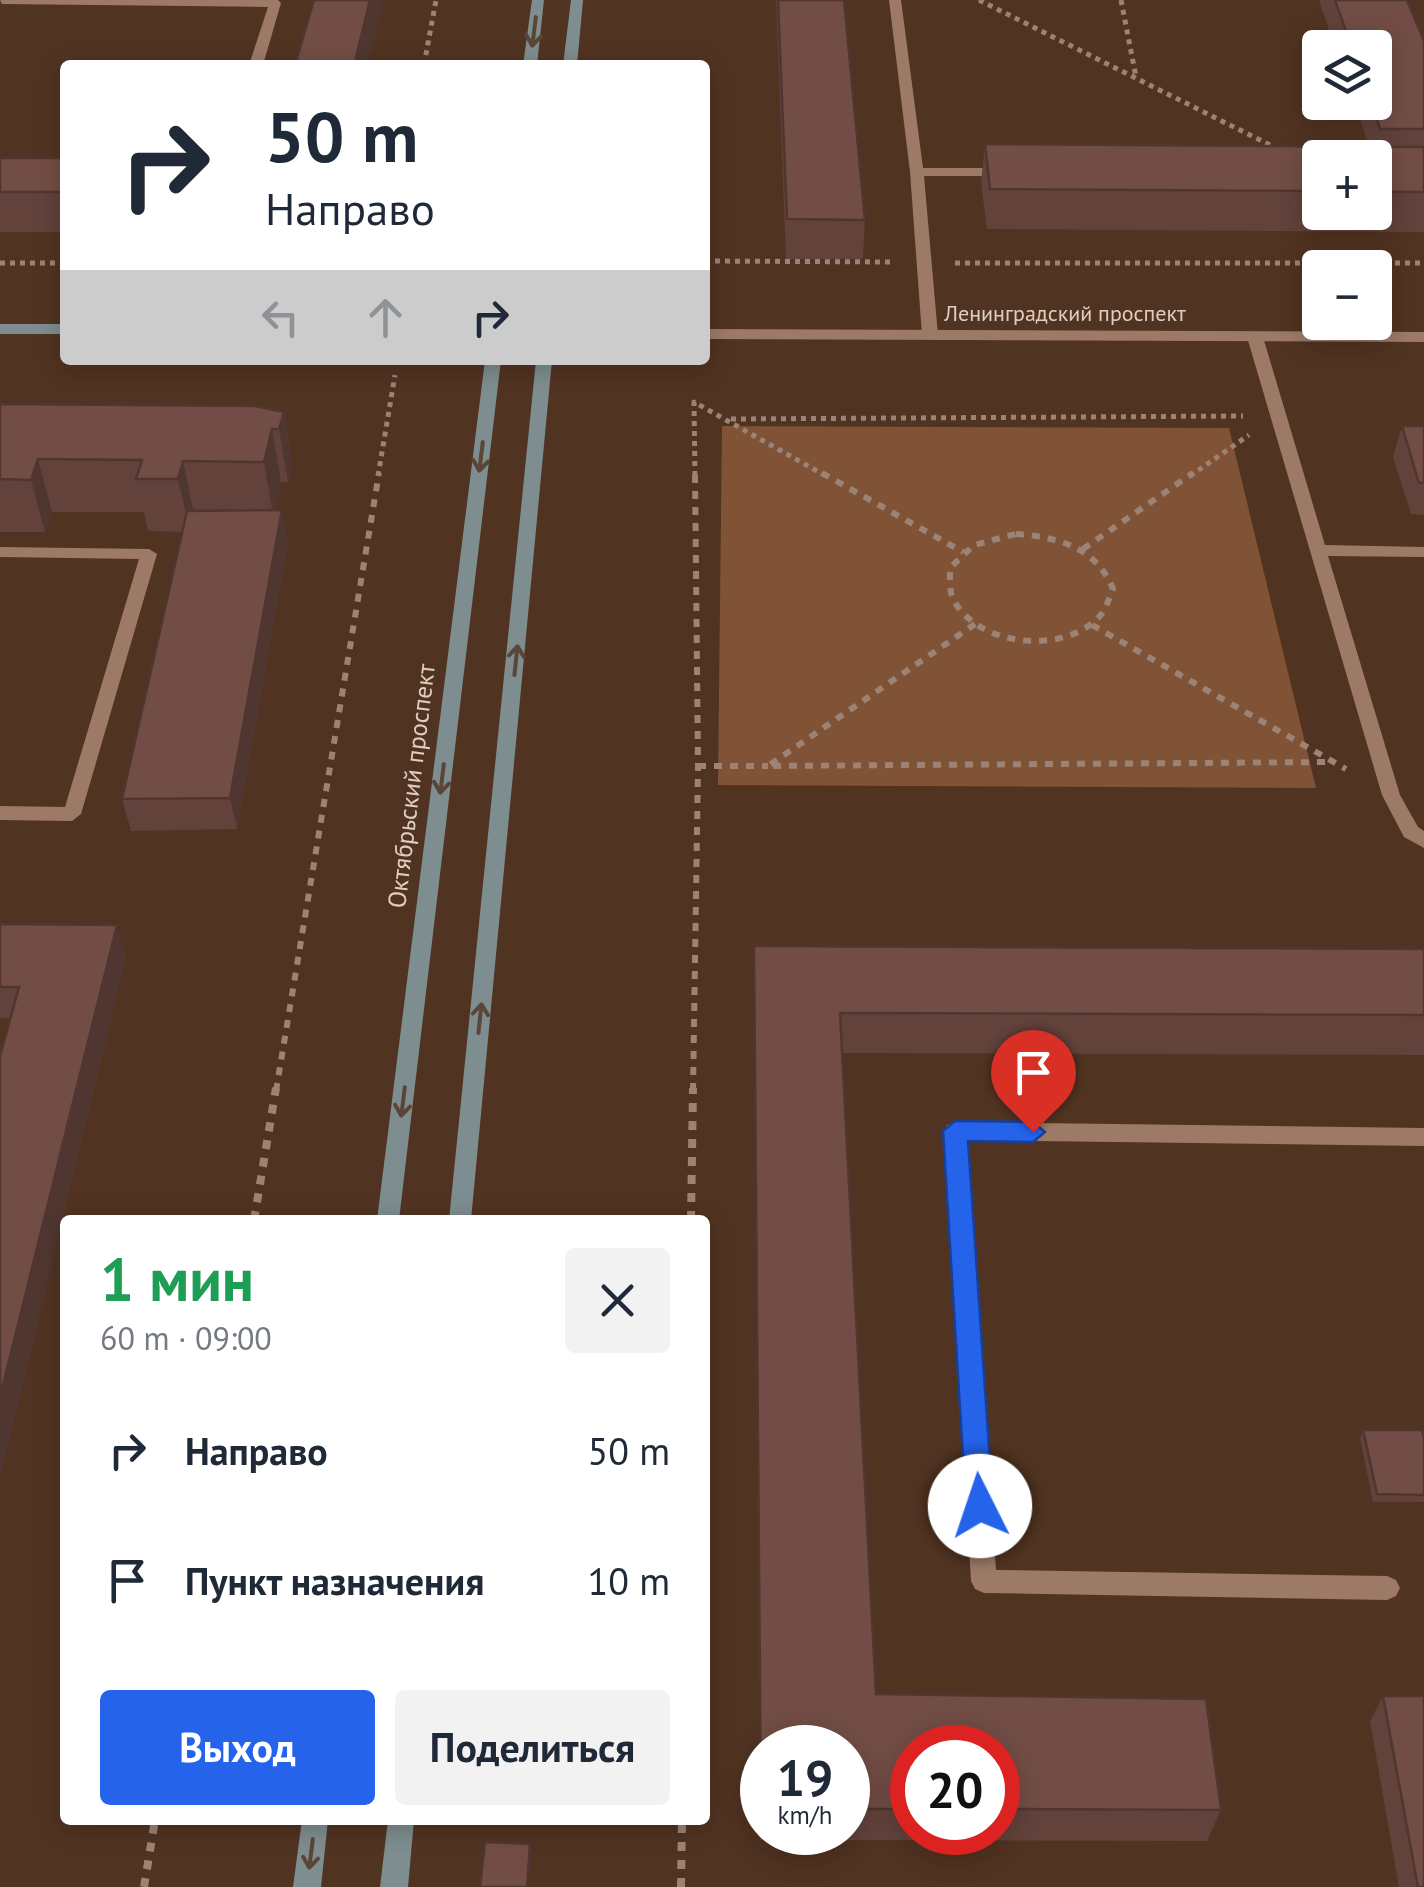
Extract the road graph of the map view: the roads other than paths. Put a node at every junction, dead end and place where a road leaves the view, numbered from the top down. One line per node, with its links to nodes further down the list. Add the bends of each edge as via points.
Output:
1 (2, 0): 5 (street, via 275,3)
2 (538, 0): 6 (main road, one-way to 6)
3 (576, 0): 7 (main road)
4 (895, 0): 8 (street)
5 (258, 60)
6 (531, 60)
7 (570, 60)
8 (917, 172): 9 (street); 13 (street)
9 (1032, 172)
10 (0, 329): 11 (main road)
11 (60, 329)
12 (710, 334): 13 (street, Ленинградский проспект)
13 (930, 335): 14 (street, Ленинградский проспект)
14 (1255, 337): 15 (street, Ленинградский проспект); 18 (street)
15 (1424, 338)
16 (493, 365): 24 (main road, Октябрьский проспект, one-way to 24)
17 (544, 365): 25 (main road, one-way to 17)
18 (1316, 550): 20 (street); 22 (street, via 1391,795 1411,832)
19 (0, 552): 21 (street, via 148,554 72,814)
20 (1424, 552)
21 (0, 813)
22 (1424, 841)
23 (1424, 1137): 26 (street, via 955,1131 984,1582)
24 (389, 1215)
25 (460, 1215)
26 (1387, 1588)
27 (314, 1825): 29 (main road, one-way to 29)
28 (400, 1825): 30 (main road)
29 (307, 1887)
30 (394, 1887)

